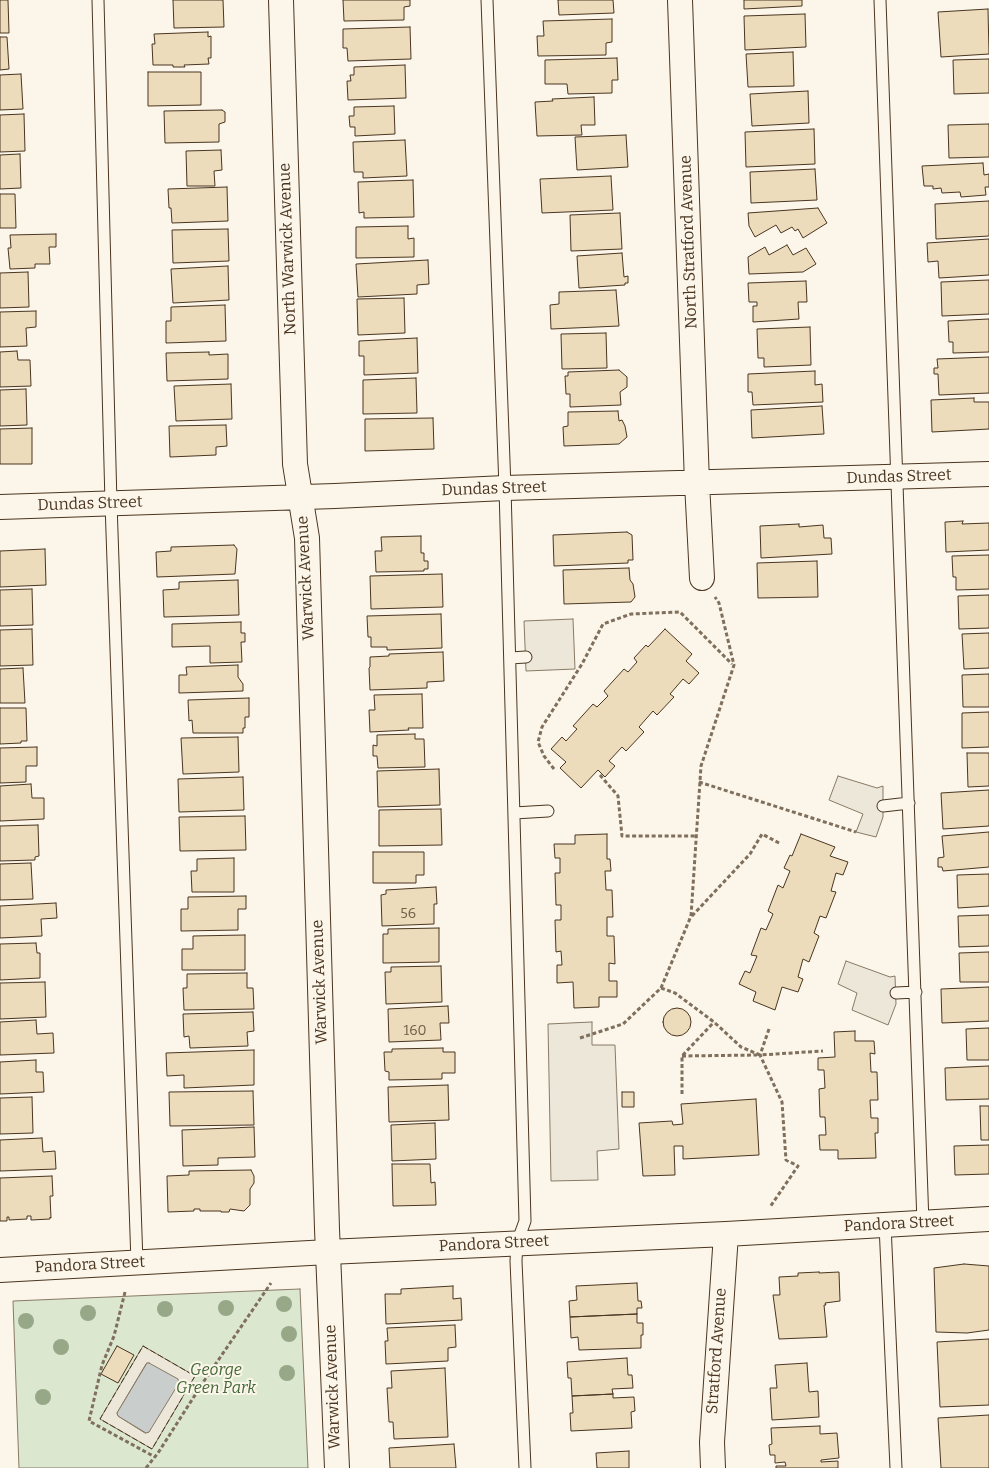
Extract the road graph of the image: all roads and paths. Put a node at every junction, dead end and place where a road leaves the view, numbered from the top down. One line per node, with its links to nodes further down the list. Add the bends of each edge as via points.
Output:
1 (98, 0): 11 (lane)
2 (281, 0): 10 (street, North Warwick Avenue, via 295,464)
3 (487, 0): 9 (lane)
4 (680, 0): 8 (street, North Stratford Avenue)
5 (880, 0): 7 (lane)
6 (989, 474): 7 (street, Dundas Street)
7 (898, 477): 8 (street, Dundas Street); 20 (lane)
8 (697, 483): 9 (street, Dundas Street); 13 (street)
9 (505, 488): 10 (street, Dundas Street); 15 (lane)
10 (300, 497): 11 (street, Dundas Street); 44 (street, Warwick Avenue, via 307,538)
11 (111, 503): 12 (street, Dundas Street); 45 (lane)
12 (0, 507)
13 (702, 578): 16 (path, via 719,603)
14 (526, 657): 15 (lane)
15 (510, 658): 23 (lane)
16 (734, 665): 17 (path, via 680,612 631,614 603,624 542,727 538,742); 19 (path, via 701,766)
17 (554, 769)
18 (600, 775): 25 (path, via 618,796 622,836)
19 (699, 782): 24 (path); 25 (path)
20 (909, 804): 21 (lane); 29 (lane)
21 (883, 806)
22 (548, 811): 23 (lane)
23 (514, 813): 43 (lane, via 526,1221)
24 (856, 832)
25 (696, 836): 27 (path)
26 (782, 844): 27 (path, via 762,834 750,854)
27 (691, 916): 28 (path)
28 (661, 988): 31 (path); 33 (path, via 623,1024)
29 (916, 992): 30 (lane); 40 (lane)
30 (896, 993)
31 (714, 1022): 35 (path, via 741,1047); 36 (path)
32 (769, 1029): 35 (path)
33 (580, 1038)
34 (823, 1052): 35 (path)
35 (760, 1055): 36 (path); 38 (path, via 782,1102 786,1160 798,1166)
36 (682, 1056): 37 (path)
37 (682, 1094)
38 (768, 1209)
39 (989, 1219): 40 (street, Pandora Street)
40 (923, 1223): 41 (street, Pandora Street)
41 (885, 1225): 42 (street, Pandora Street); 54 (lane)
42 (726, 1234): 43 (street, Pandora Street); 53 (street, Stratford Avenue)
43 (517, 1243): 44 (street, Pandora Street); 52 (lane)
44 (328, 1252): 45 (street, Pandora Street); 51 (street, Warwick Avenue)
45 (137, 1263): 46 (street, Pandora Street)
46 (0, 1270)
47 (270, 1283): 49 (path)
48 (124, 1292): 49 (path, via 89,1421)
49 (155, 1457): 50 (path)
50 (146, 1468)
51 (337, 1468)
52 (525, 1468)
53 (713, 1468)
54 (896, 1468)

